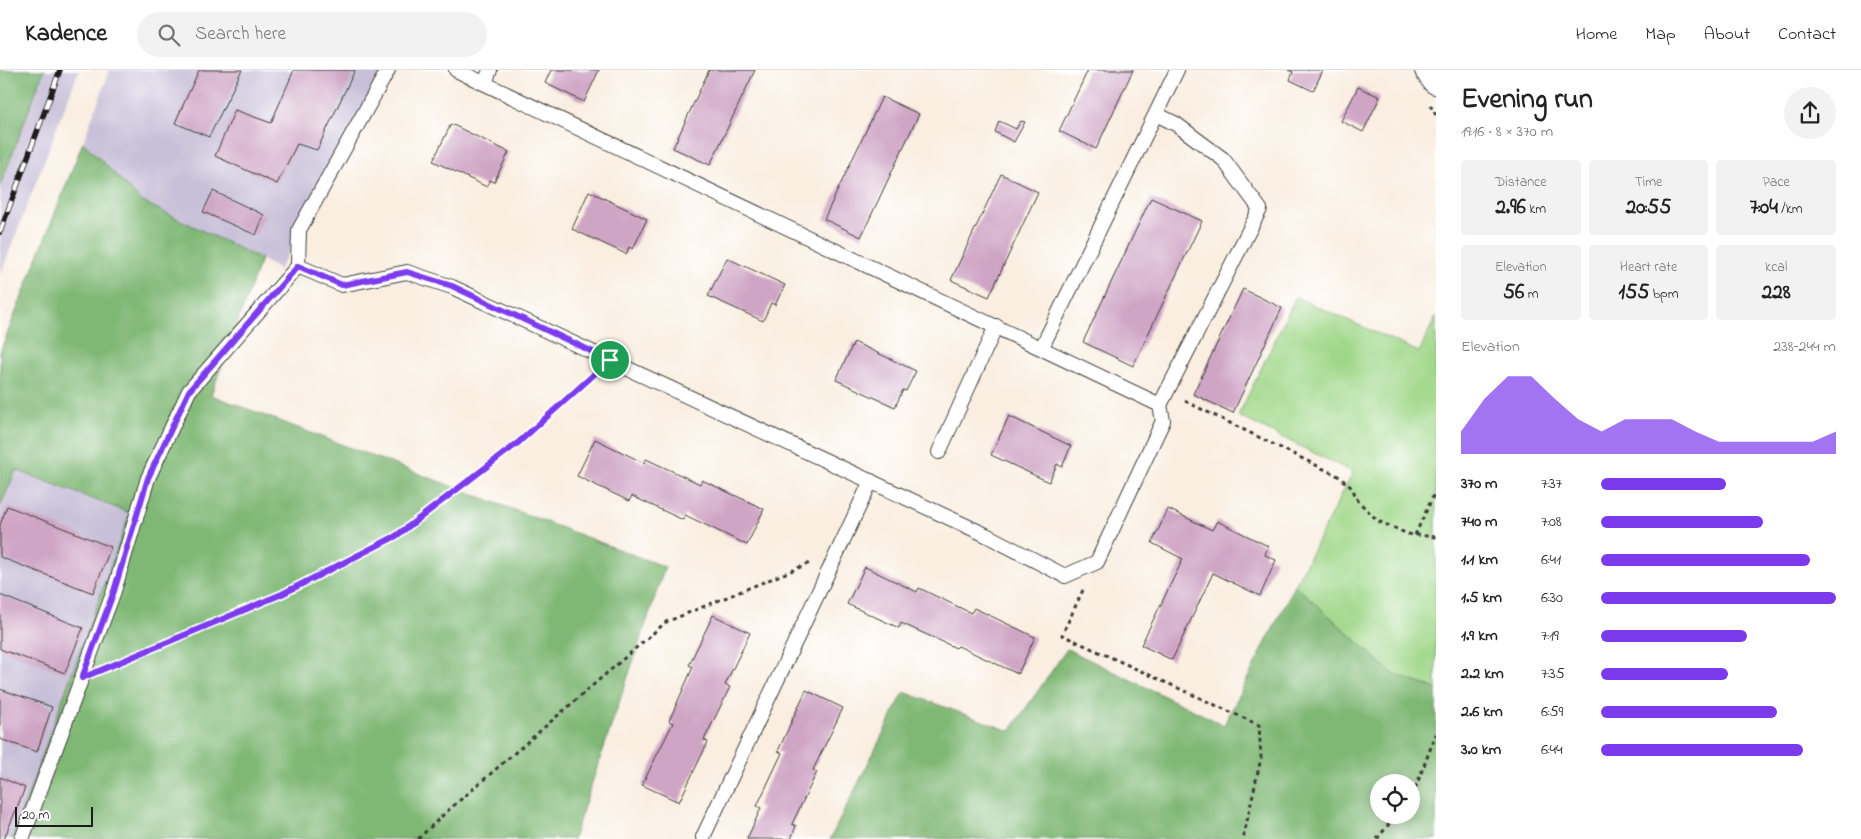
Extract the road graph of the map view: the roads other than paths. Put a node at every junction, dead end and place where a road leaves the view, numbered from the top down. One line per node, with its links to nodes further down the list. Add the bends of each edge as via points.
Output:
1 (388, 70): 8 (lane, via 299,230)
2 (456, 70): 5 (lane)
3 (1177, 70): 7 (lane)
4 (1429, 70): 6 (street)
5 (487, 76): 9 (lane)
6 (1436, 80)
7 (1156, 114): 10 (lane); 11 (lane, via 1176,124 1223,159 1260,209)
8 (298, 266): 13 (lane, via 342,285 407,272 452,286); 15 (lane, via 189,391 148,478 114,591)
9 (996, 326): 10 (lane); 12 (lane)
10 (1042, 348): 11 (lane)
11 (1160, 405): 13 (lane, via 1163,421 1097,562 1065,576)
12 (939, 452)
13 (871, 481): 14 (lane)
14 (703, 837)
15 (22, 839)

